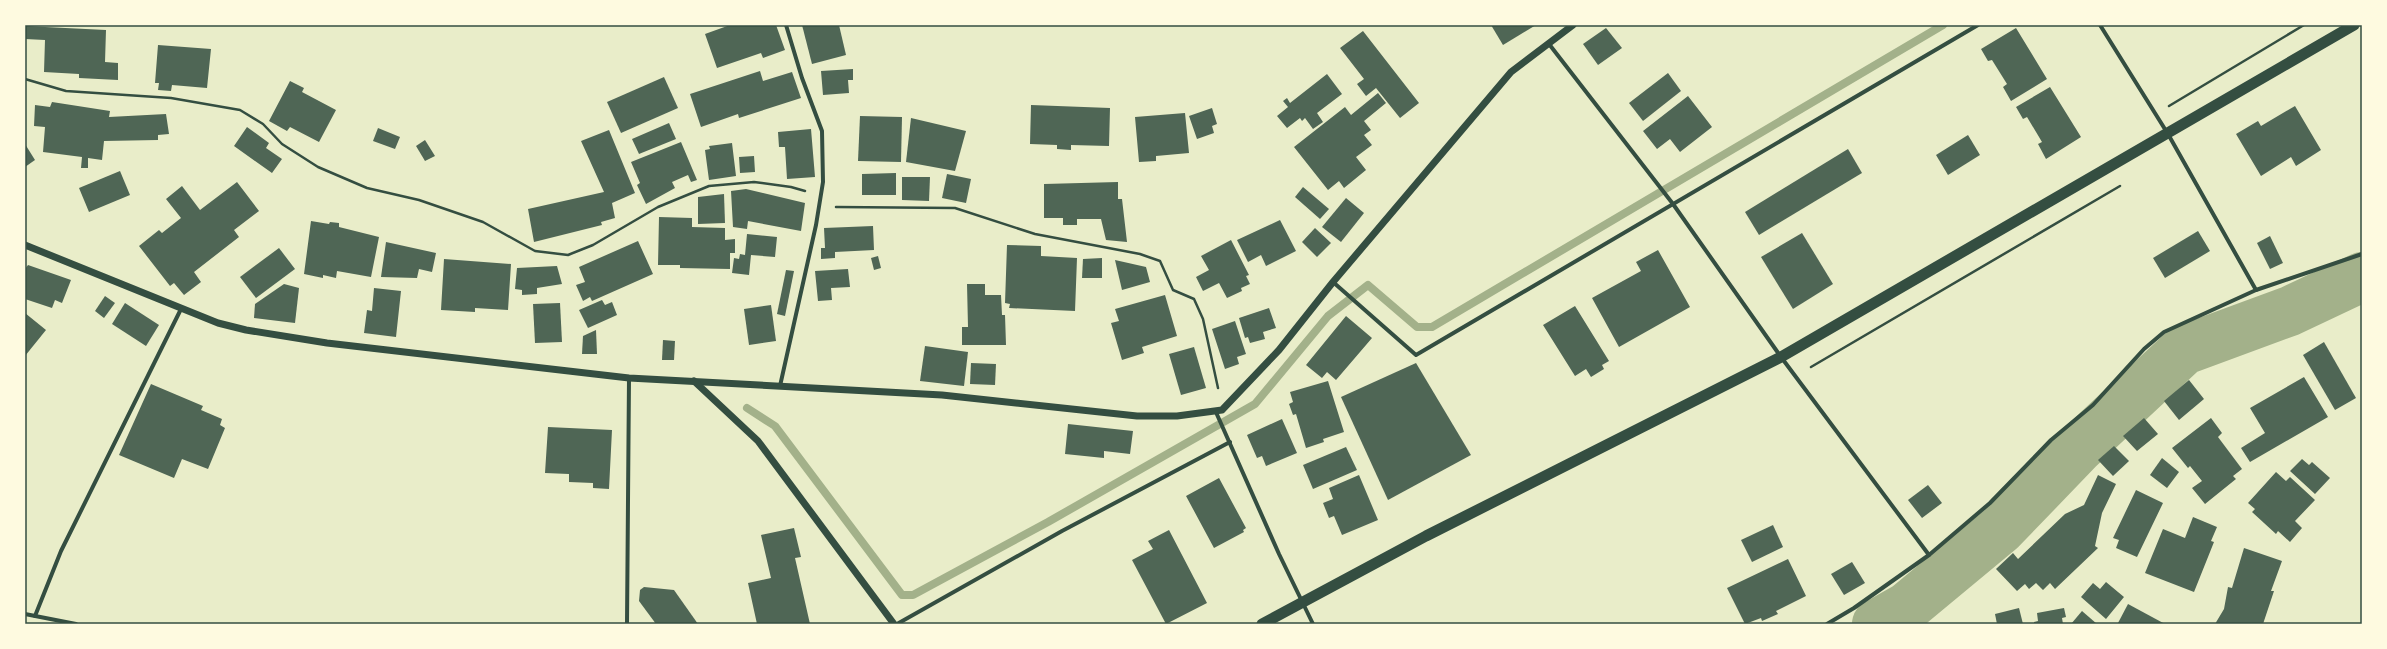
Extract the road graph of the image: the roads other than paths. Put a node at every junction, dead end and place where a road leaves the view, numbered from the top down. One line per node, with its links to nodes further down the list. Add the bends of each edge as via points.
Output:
1 (786, 25): 17 (street, via 822,131 824,182)
2 (1573, 25): 6 (street)
3 (1978, 25): 8 (street)
4 (2100, 25): 7 (street)
5 (2354, 25): 7 (highway)
6 (1549, 44): 8 (street); 11 (street, via 1511,72)
7 (2168, 134): 12 (street); 14 (highway)
8 (1673, 204): 11 (street, via 1416,355); 14 (street)
9 (25, 245): 13 (street)
10 (2362, 254): 12 (street)
11 (1333, 282): 18 (street, via 1279,350)
12 (2256, 290): 20 (street, via 2164,332 2144,349 2093,405 2051,440 1990,504)
13 (181, 309): 15 (street, via 246,330 320,342); 23 (street, via 61,551)
14 (1781, 357): 20 (street); 21 (highway)
15 (629, 378): 16 (street); 25 (street)
16 (694, 382): 17 (street); 26 (street, via 758,442)
17 (780, 386): 18 (street, via 942,395 1137,416 1177,416)
18 (1219, 410): 19 (street)
19 (1230, 442): 21 (street); 26 (street)
20 (1929, 555): 29 (street)
21 (1302, 601): 27 (highway); 28 (street)
22 (25, 614): 23 (street)
23 (35, 616): 24 (street)
24 (76, 624)
25 (627, 624)
26 (895, 624)
27 (1262, 624)
28 (1313, 624)
29 (1827, 624)

